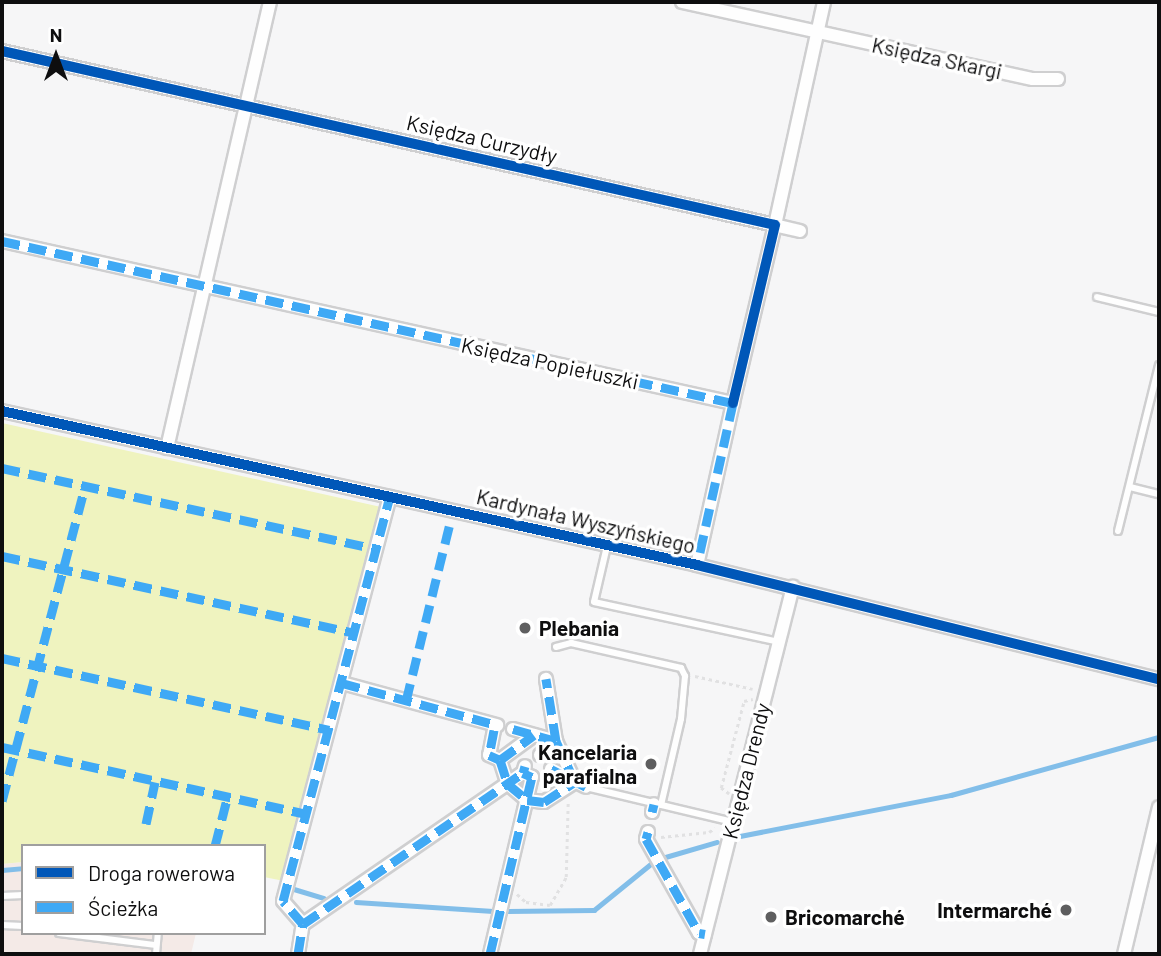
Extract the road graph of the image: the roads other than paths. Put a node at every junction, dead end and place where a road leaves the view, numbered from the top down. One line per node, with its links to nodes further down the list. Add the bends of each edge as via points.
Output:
1 (270, 2): 7 (street)
2 (682, 2): 4 (street, Księdza Skargi)
3 (824, 2): 4 (street)
4 (817, 32): 6 (street, Księdza Skargi, via 1033,79); 8 (street)
5 (2, 51): 7 (street, Księdza Curzydły)
6 (1058, 79)
7 (247, 105): 8 (street, Księdza Curzydły); 11 (street)
8 (775, 225): 9 (street, Księdza Curzydły); 16 (street)
9 (800, 231)
10 (2, 241): 11 (street, Księdza Popiełuszki)
11 (205, 286): 16 (street, Księdza Popiełuszki); 18 (street)
12 (1097, 297): 13 (lane)
13 (1159, 312)
14 (1159, 365): 15 (lane)
15 (1158, 378): 19 (lane)
16 (733, 403): 24 (street)
17 (2, 411): 18 (street, Kardynała Wyszyńskiego)
18 (167, 448): 21 (street, Kardynała Wyszyńskiego)
19 (1130, 487): 20 (lane); 22 (lane)
20 (1159, 494)
21 (390, 497): 23 (street, Kardynała Wyszyńskiego); 30 (street)
22 (1118, 531)
23 (607, 545): 24 (street, Kardynała Wyszyńskiego); 26 (lane, via 594,602)
24 (697, 565): 25 (street, Kardynała Wyszyńskiego)
25 (793, 587): 26 (street, Księdza Drendy); 29 (street, Kardynała Wyszyńskiego)
26 (779, 642): 42 (street, Księdza Drendy)
27 (556, 647): 40 (lane, via 571,643 681,668 685,676 681,719)
28 (546, 679): 33 (street)
29 (1159, 680)
30 (342, 683): 35 (street, via 496,728 489,755); 46 (street, via 283,901)
31 (513, 729): 32 (street)
32 (534, 735): 33 (street); 35 (street)
33 (556, 741): 34 (street); 38 (street)
34 (540, 754)
35 (500, 760): 37 (street)
36 (551, 769): 38 (street)
37 (508, 784): 39 (street); 39 (street, via 524,770 533,777); 46 (street)
38 (580, 785): 39 (street, via 544,802); 40 (lane)
39 (527, 800): 55 (street)
40 (656, 807): 42 (lane)
41 (1159, 807): 57 (street)
42 (733, 822): 49 (street, Księdza Drendy)
43 (647, 833): 49 (street, via 646,839 699,933)
44 (21, 895): 45 (lane)
45 (2, 896)
46 (303, 924): 54 (street)
47 (2, 926): 48 (lane)
48 (21, 926)
49 (705, 934): 56 (street, Księdza Drendy)
50 (76, 935): 52 (lane)
51 (158, 935): 52 (lane)
52 (156, 945): 53 (lane)
53 (156, 954)
54 (298, 954)
55 (490, 954)
56 (700, 954)
57 (1124, 954)

